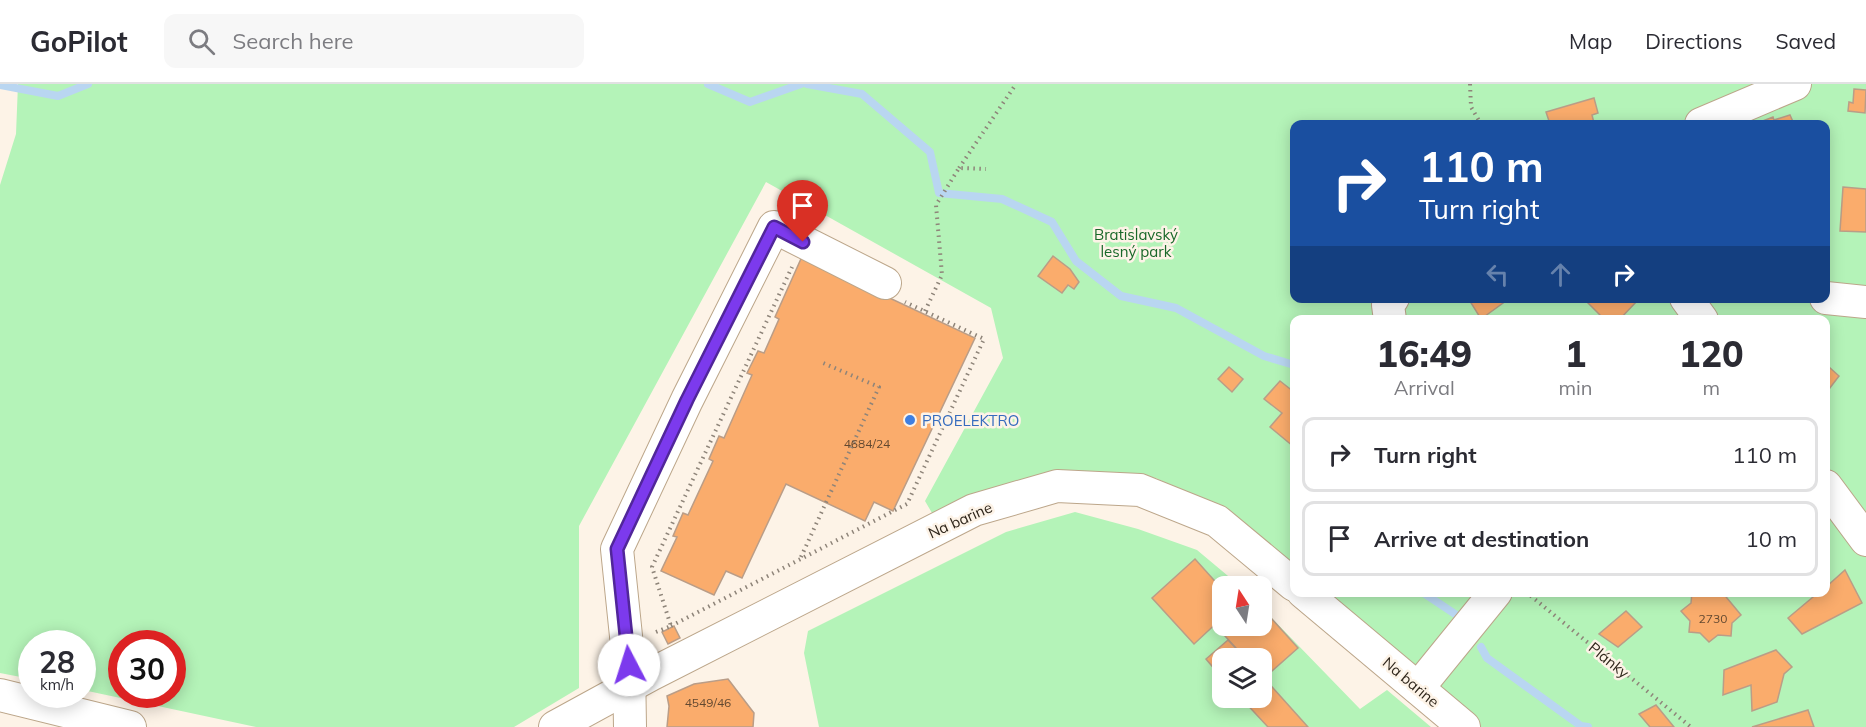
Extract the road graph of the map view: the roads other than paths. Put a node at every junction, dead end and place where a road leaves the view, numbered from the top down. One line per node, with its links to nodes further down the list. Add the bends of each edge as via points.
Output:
1 (1795, 84): 2 (street)
2 (1710, 120)
3 (885, 283): 11 (street, via 774,227 617,549)
4 (1830, 298): 5 (street)
5 (1866, 302)
6 (1830, 491): 7 (street)
7 (1866, 540)
8 (1290, 582): 11 (street, Na barine, via 1217,521 1140,490 1057,486 974,510)
9 (1309, 597): 12 (street, Na barine)
10 (1492, 597): 12 (street)
11 (630, 687): 15 (street, Na barine); 16 (street)
12 (1418, 688): 17 (street, Na barine)
13 (0, 695): 14 (street)
14 (130, 727)
15 (555, 727)
16 (630, 727)
17 (1464, 727)

